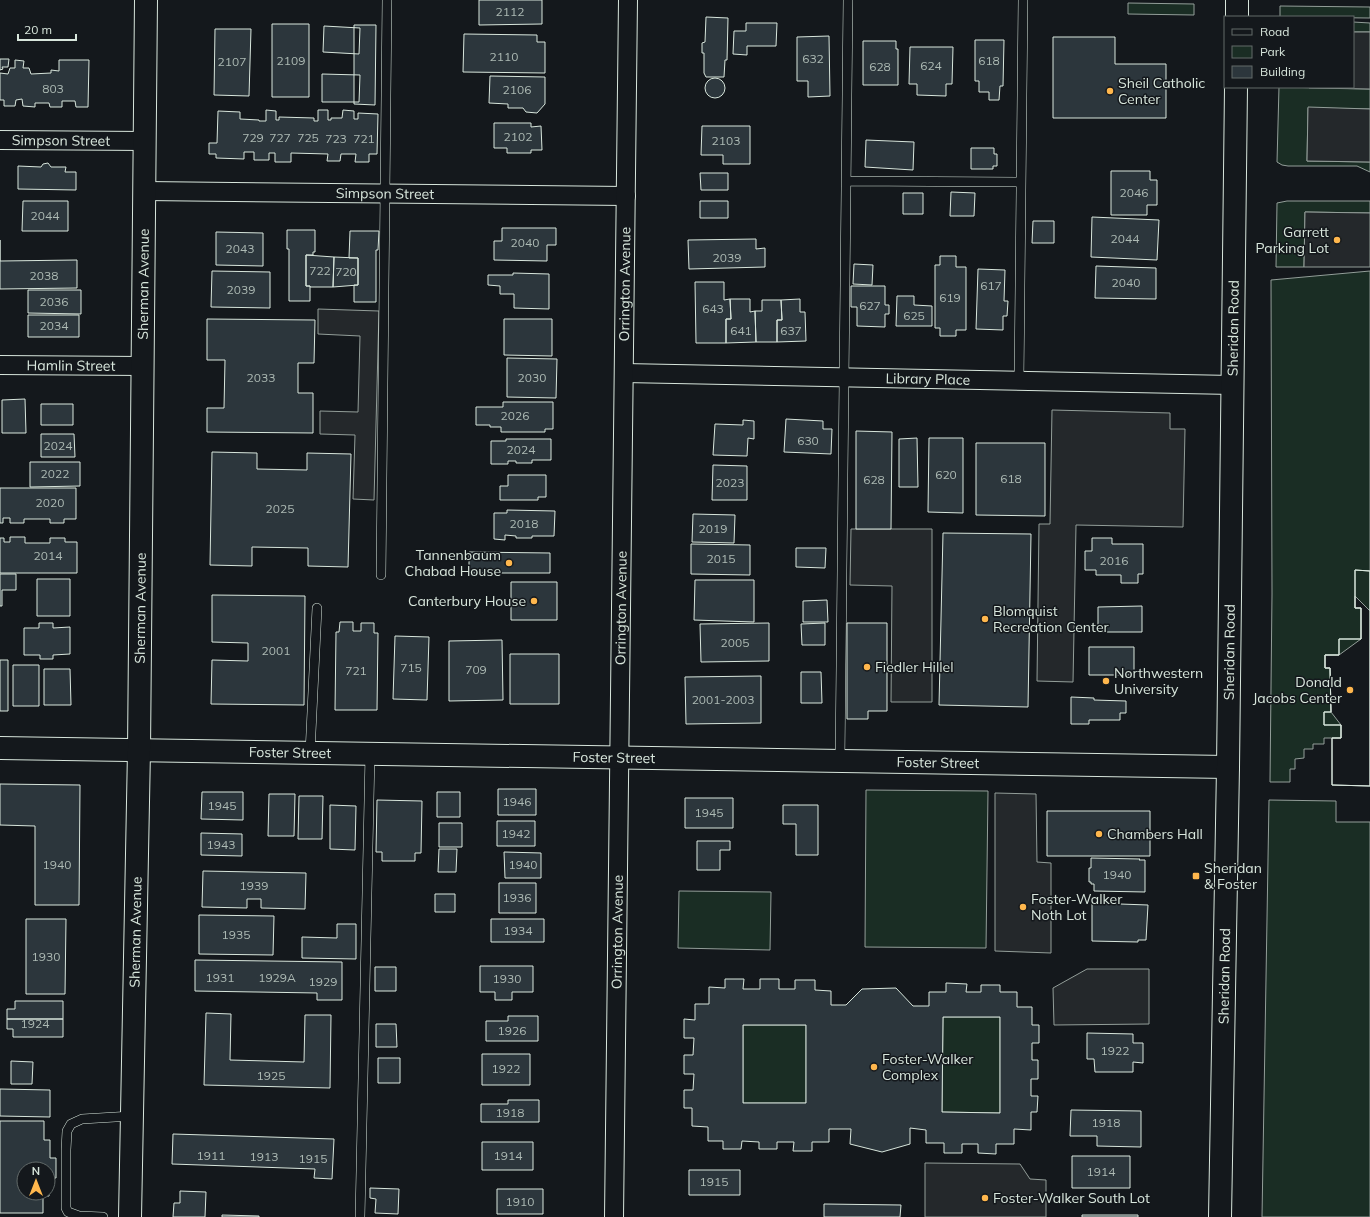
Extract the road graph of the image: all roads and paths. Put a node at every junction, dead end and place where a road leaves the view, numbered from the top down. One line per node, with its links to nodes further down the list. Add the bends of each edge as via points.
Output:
1 (146, 0): 10 (street, Sherman Avenue)
2 (386, 0): 14 (lane)
3 (628, 0): 15 (street, Orrington Avenue)
4 (848, 0): 11 (lane)
5 (1023, 0): 12 (lane)
6 (1237, 0): 7 (street)
7 (1237, 16)
8 (1236, 88): 21 (street, Sheridan Road)
9 (0, 140): 10 (street, Simpson Street)
10 (145, 141): 13 (street, Sherman Avenue)
11 (846, 181): 12 (lane); 19 (lane)
12 (1021, 182): 20 (lane)
13 (145, 190): 14 (street, Simpson Street); 17 (street, Sherman Avenue)
14 (384, 193): 15 (street, Simpson Street); 22 (lane)
15 (626, 196): 18 (street, Orrington Avenue)
16 (0, 365): 17 (street, Hamlin Street)
17 (142, 366): 25 (street, Sherman Avenue)
18 (624, 373): 19 (street, Library Place); 28 (street, Orrington Avenue)
19 (844, 377): 20 (street, Library Place); 29 (lane)
20 (1019, 381): 21 (street, Library Place)
21 (1233, 385): 30 (street, Sheridan Road)
22 (381, 575)
23 (317, 608): 26 (lane)
24 (0, 748): 25 (street, Foster Street)
25 (139, 750): 26 (street, Foster Street); 31 (street, Sherman Avenue)
26 (310, 753): 27 (street, Foster Street)
27 (370, 754): 28 (street, Foster Street); 34 (lane)
28 (620, 758): 29 (street, Foster Street); 35 (street, Orrington Avenue)
29 (840, 761): 30 (street, Foster Street)
30 (1228, 767): 36 (street, Sheridan Road)
31 (132, 1116): 32 (lane, via 82,1119 71,1124 67,1131 66,1208 68,1212 79,1216); 33 (street, Sherman Avenue)
32 (102, 1217)
33 (130, 1217)
34 (360, 1217)
35 (614, 1217)
36 (1220, 1217)

